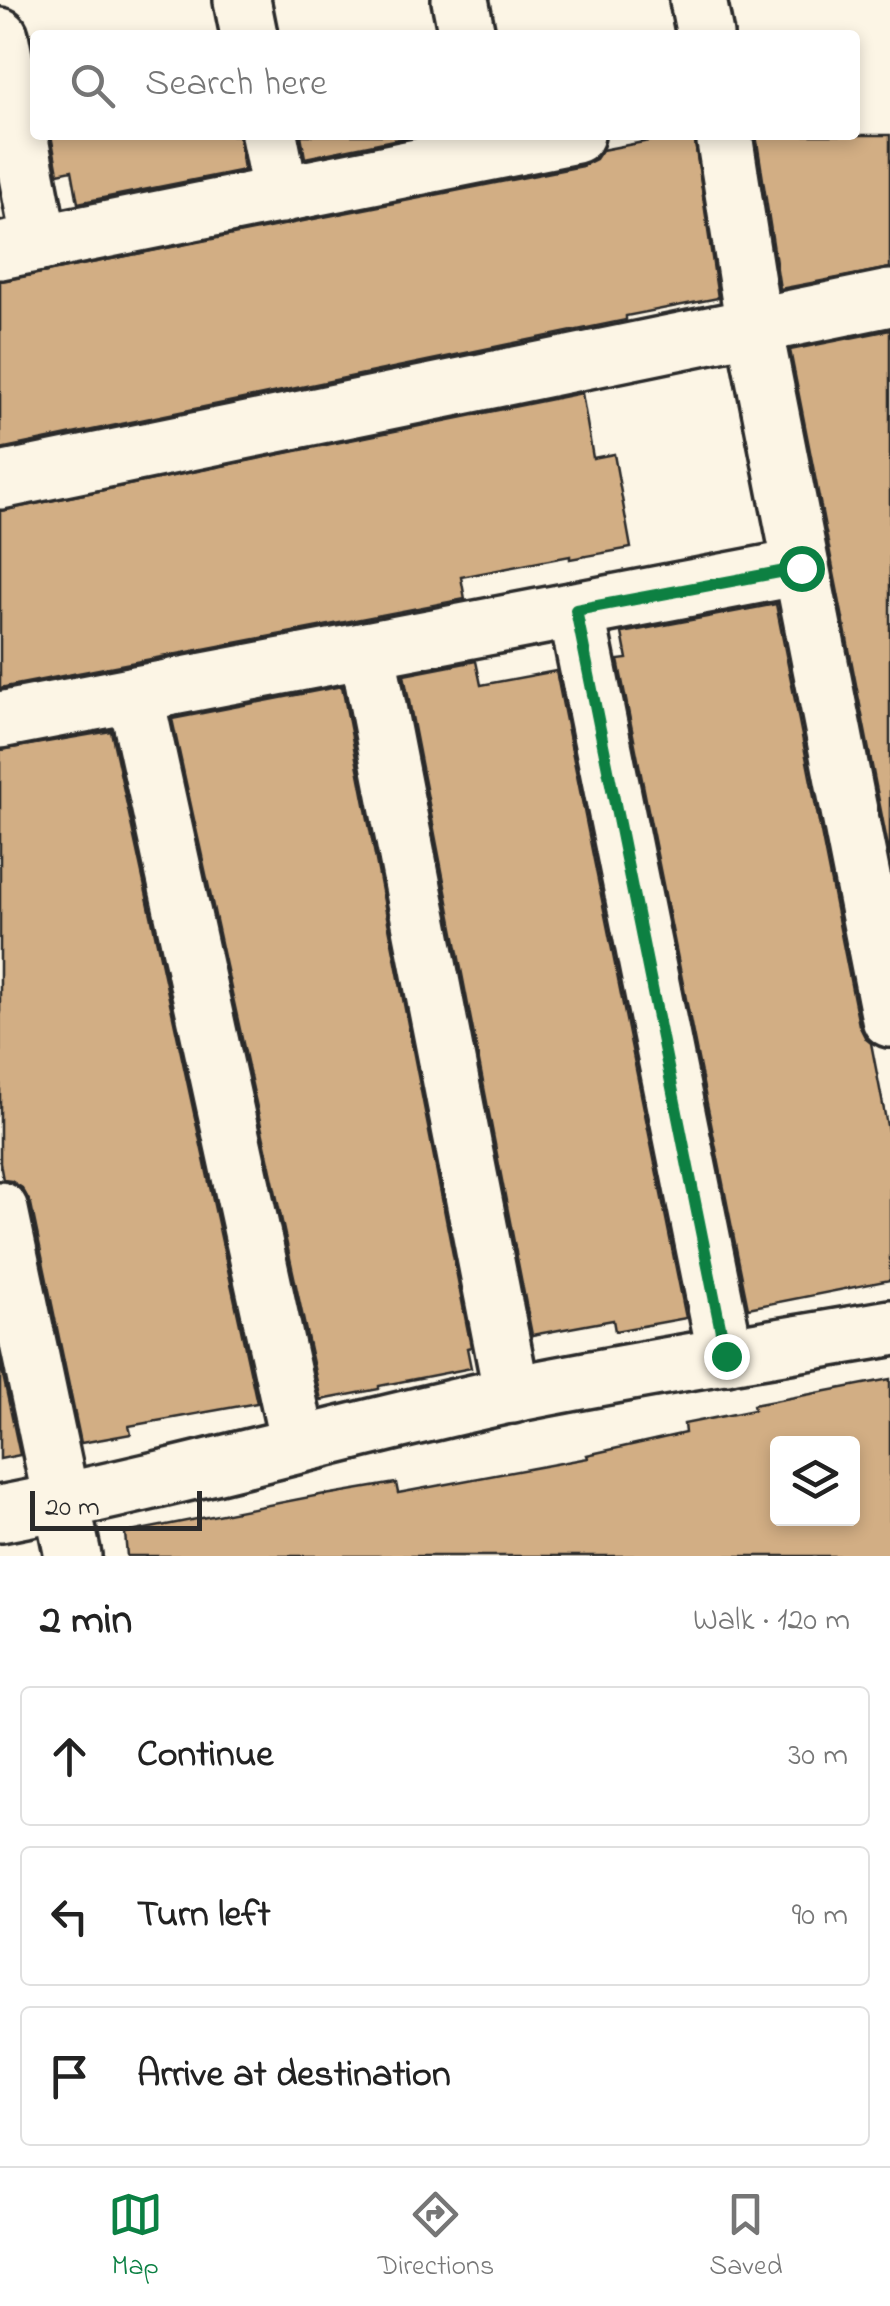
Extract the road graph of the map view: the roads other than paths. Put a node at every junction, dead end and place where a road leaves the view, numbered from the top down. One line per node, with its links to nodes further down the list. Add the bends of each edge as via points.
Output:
1 (242, 0): 4 (street)
2 (460, 0): 5 (street)
3 (698, 0): 6 (street)
4 (248, 30)
5 (466, 30)
6 (704, 30)
7 (0, 36): 13 (street)
8 (270, 140): 12 (street)
9 (528, 140): 11 (street)
10 (725, 140): 15 (street)
11 (489, 144): 12 (street)
12 (281, 195): 13 (street)
13 (20, 247)
14 (890, 298): 15 (street)
15 (754, 326): 16 (street); 17 (street)
16 (0, 480)
17 (801, 568): 18 (street); 22 (street)
18 (576, 610): 19 (street); 25 (street)
19 (367, 650): 20 (street); 26 (street)
20 (135, 694): 21 (street); 27 (street)
21 (0, 720)
22 (890, 1019)
23 (0, 1210): 28 (street)
24 (890, 1328): 25 (street)
25 (726, 1356): 26 (street)
26 (512, 1395): 27 (street)
27 (298, 1443): 28 (street)
28 (63, 1502): 29 (street); 30 (street)
29 (0, 1514)
30 (74, 1556)

